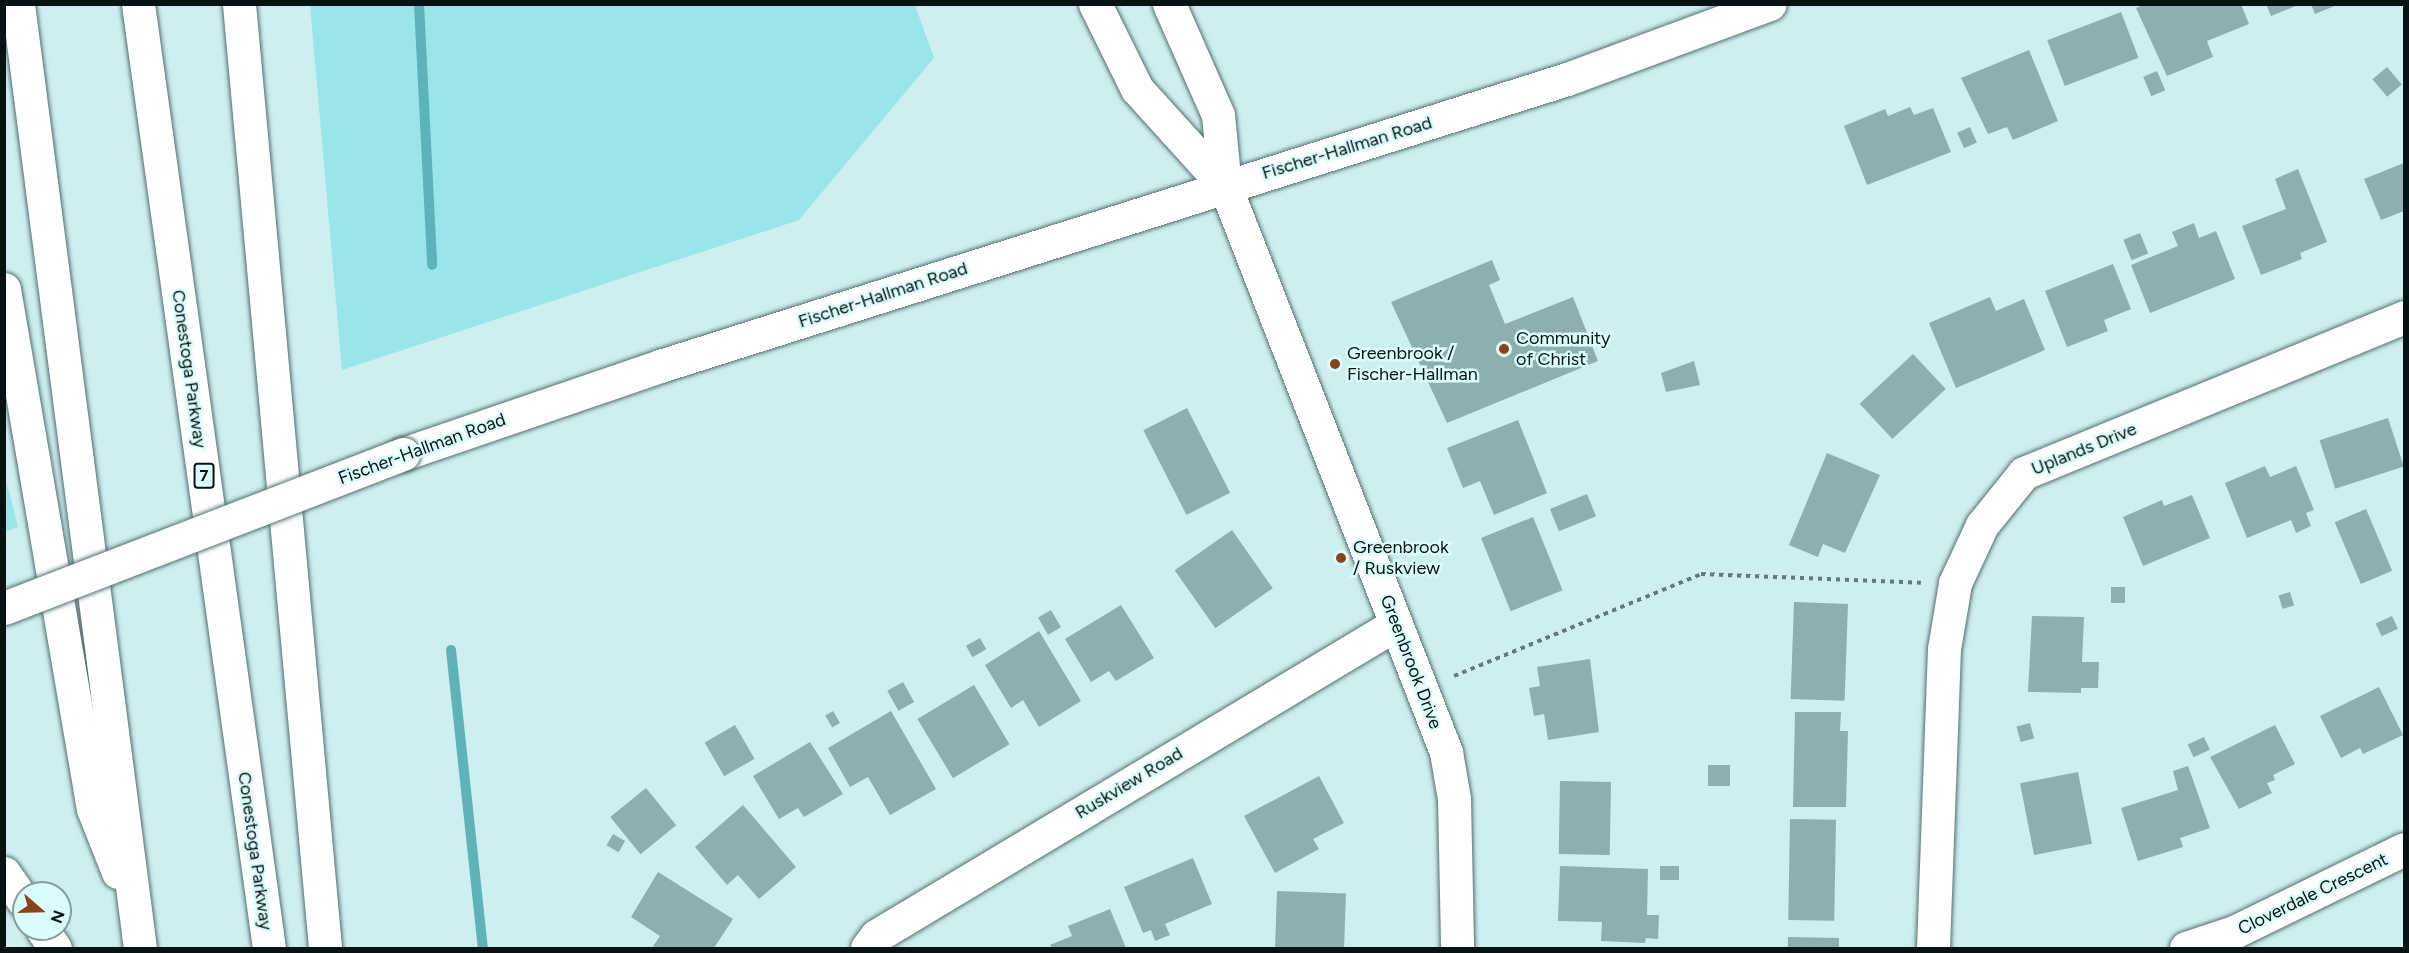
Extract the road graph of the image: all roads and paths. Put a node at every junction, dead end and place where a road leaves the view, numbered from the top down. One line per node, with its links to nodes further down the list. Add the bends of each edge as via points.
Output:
1 (18, 4): 15 (main road)
2 (138, 4): 17 (main road, Conestoga Parkway / 7)
3 (239, 4): 18 (main road)
4 (1095, 4): 7 (main road, via 1137,89)
5 (1169, 4): 7 (main road, via 1218,115)
6 (1770, 4): 7 (main road, Fischer-Hallman Road, via 1567,79)
7 (1225, 186): 11 (main road, Fischer-Hallman Road, bridge, via 660,366 403,454); 12 (main road, Greenbrook Drive)
8 (4, 289): 15 (main road, via 93,809)
9 (2404, 317): 10 (main road, Uplands Drive, via 2024,473 1982,525)
10 (1955, 583): 13 (path, via 1701,574); 21 (main road, Uplands Drive, via 1944,649)
11 (4, 608)
12 (1396, 624): 19 (main road, Ruskview Road, via 876,936); 20 (main road, Greenbrook Drive, via 1446,752 1454,799)
13 (1453, 676)
14 (2404, 849): 22 (main road, Cloverdale Crescent, via 2234,932)
15 (136, 916): 16 (main road)
16 (140, 948)
17 (269, 948)
18 (325, 948)
19 (867, 948)
20 (1457, 948)
21 (1933, 948)
22 (2186, 948)

